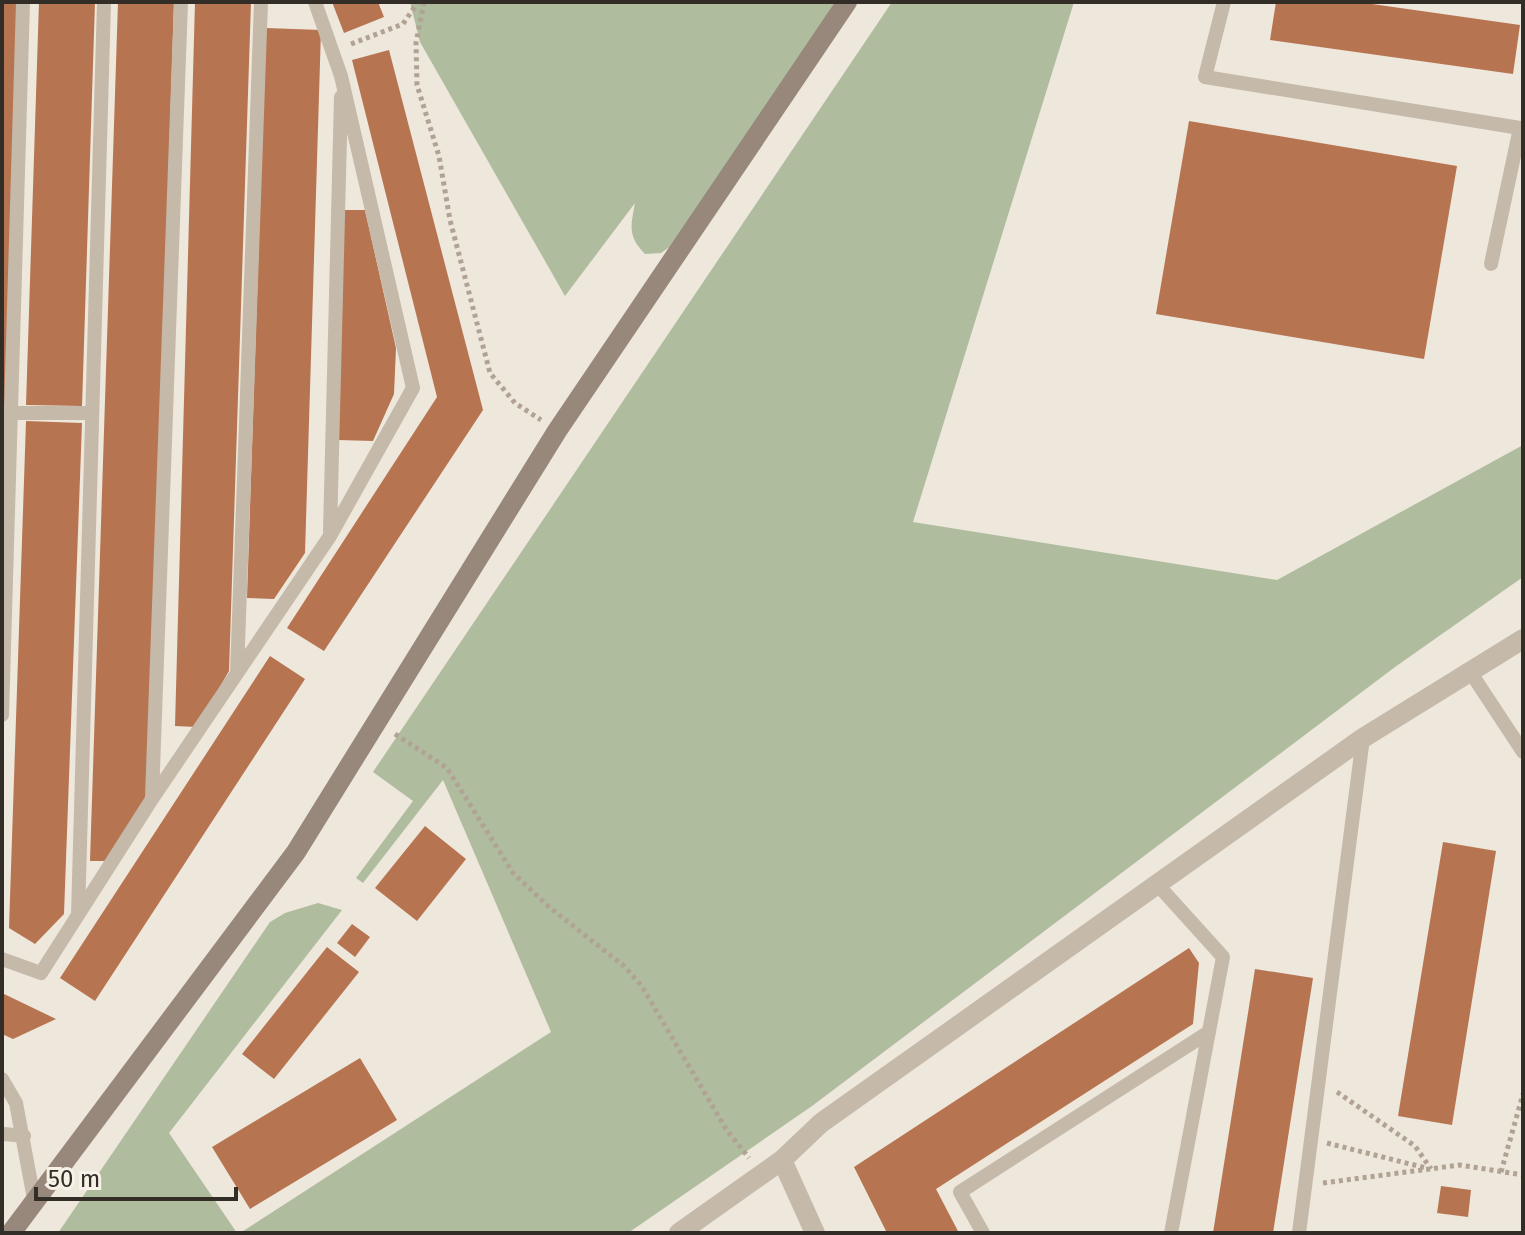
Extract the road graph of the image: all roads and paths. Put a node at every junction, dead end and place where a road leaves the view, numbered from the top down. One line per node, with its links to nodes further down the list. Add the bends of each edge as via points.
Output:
1 (23, 2): 12 (lane)
2 (104, 2): 13 (lane)
3 (181, 2): 23 (lane)
4 (261, 2): 18 (lane)
5 (315, 2): 9 (lane)
6 (421, 2): 9 (path, via 403,24); 14 (path, via 417,85 490,373 515,403)
7 (847, 2): 14 (street)
8 (1224, 2): 11 (lane, via 1205,77 1520,128)
9 (332, 51): 10 (lane)
10 (341, 76): 15 (lane); 15 (lane, via 413,388)
11 (1491, 264)
12 (6, 413): 13 (lane); 19 (lane)
13 (91, 413): 25 (lane)
14 (557, 431): 20 (street)
15 (330, 536): 18 (lane)
16 (1523, 639): 17 (street)
17 (1469, 670): 21 (street); 22 (lane)
18 (237, 673): 23 (lane)
19 (2, 715)
20 (377, 722): 34 (path, via 447,768 513,873 641,985 726,1129 756,1168); 39 (street, via 296,852)
21 (1363, 738): 24 (street); 29 (lane)
22 (1523, 752)
23 (152, 799): 25 (lane)
24 (1157, 884): 27 (lane, via 1223,957); 34 (street, via 821,1123)
25 (78, 915): 26 (lane, via 41,973)
26 (2, 959)
27 (1209, 1032): 43 (lane, via 960,1192); 44 (lane)
28 (2, 1079): 32 (lane, via 16,1103)
29 (1321, 1082): 33 (lane); 35 (path, via 1415,1146)
30 (1523, 1094): 36 (path)
31 (4, 1134): 32 (lane)
32 (24, 1136): 39 (lane)
33 (1313, 1139): 35 (path); 38 (lane)
34 (782, 1160): 41 (street); 42 (street)
35 (1431, 1169): 36 (path, via 1460,1165); 38 (path)
36 (1501, 1172): 37 (path)
37 (1523, 1175)
38 (1306, 1186): 45 (lane)
39 (34, 1199): 40 (street)
40 (11, 1233)
41 (679, 1233)
42 (815, 1233)
43 (983, 1233)
44 (1171, 1233)
45 (1299, 1233)

